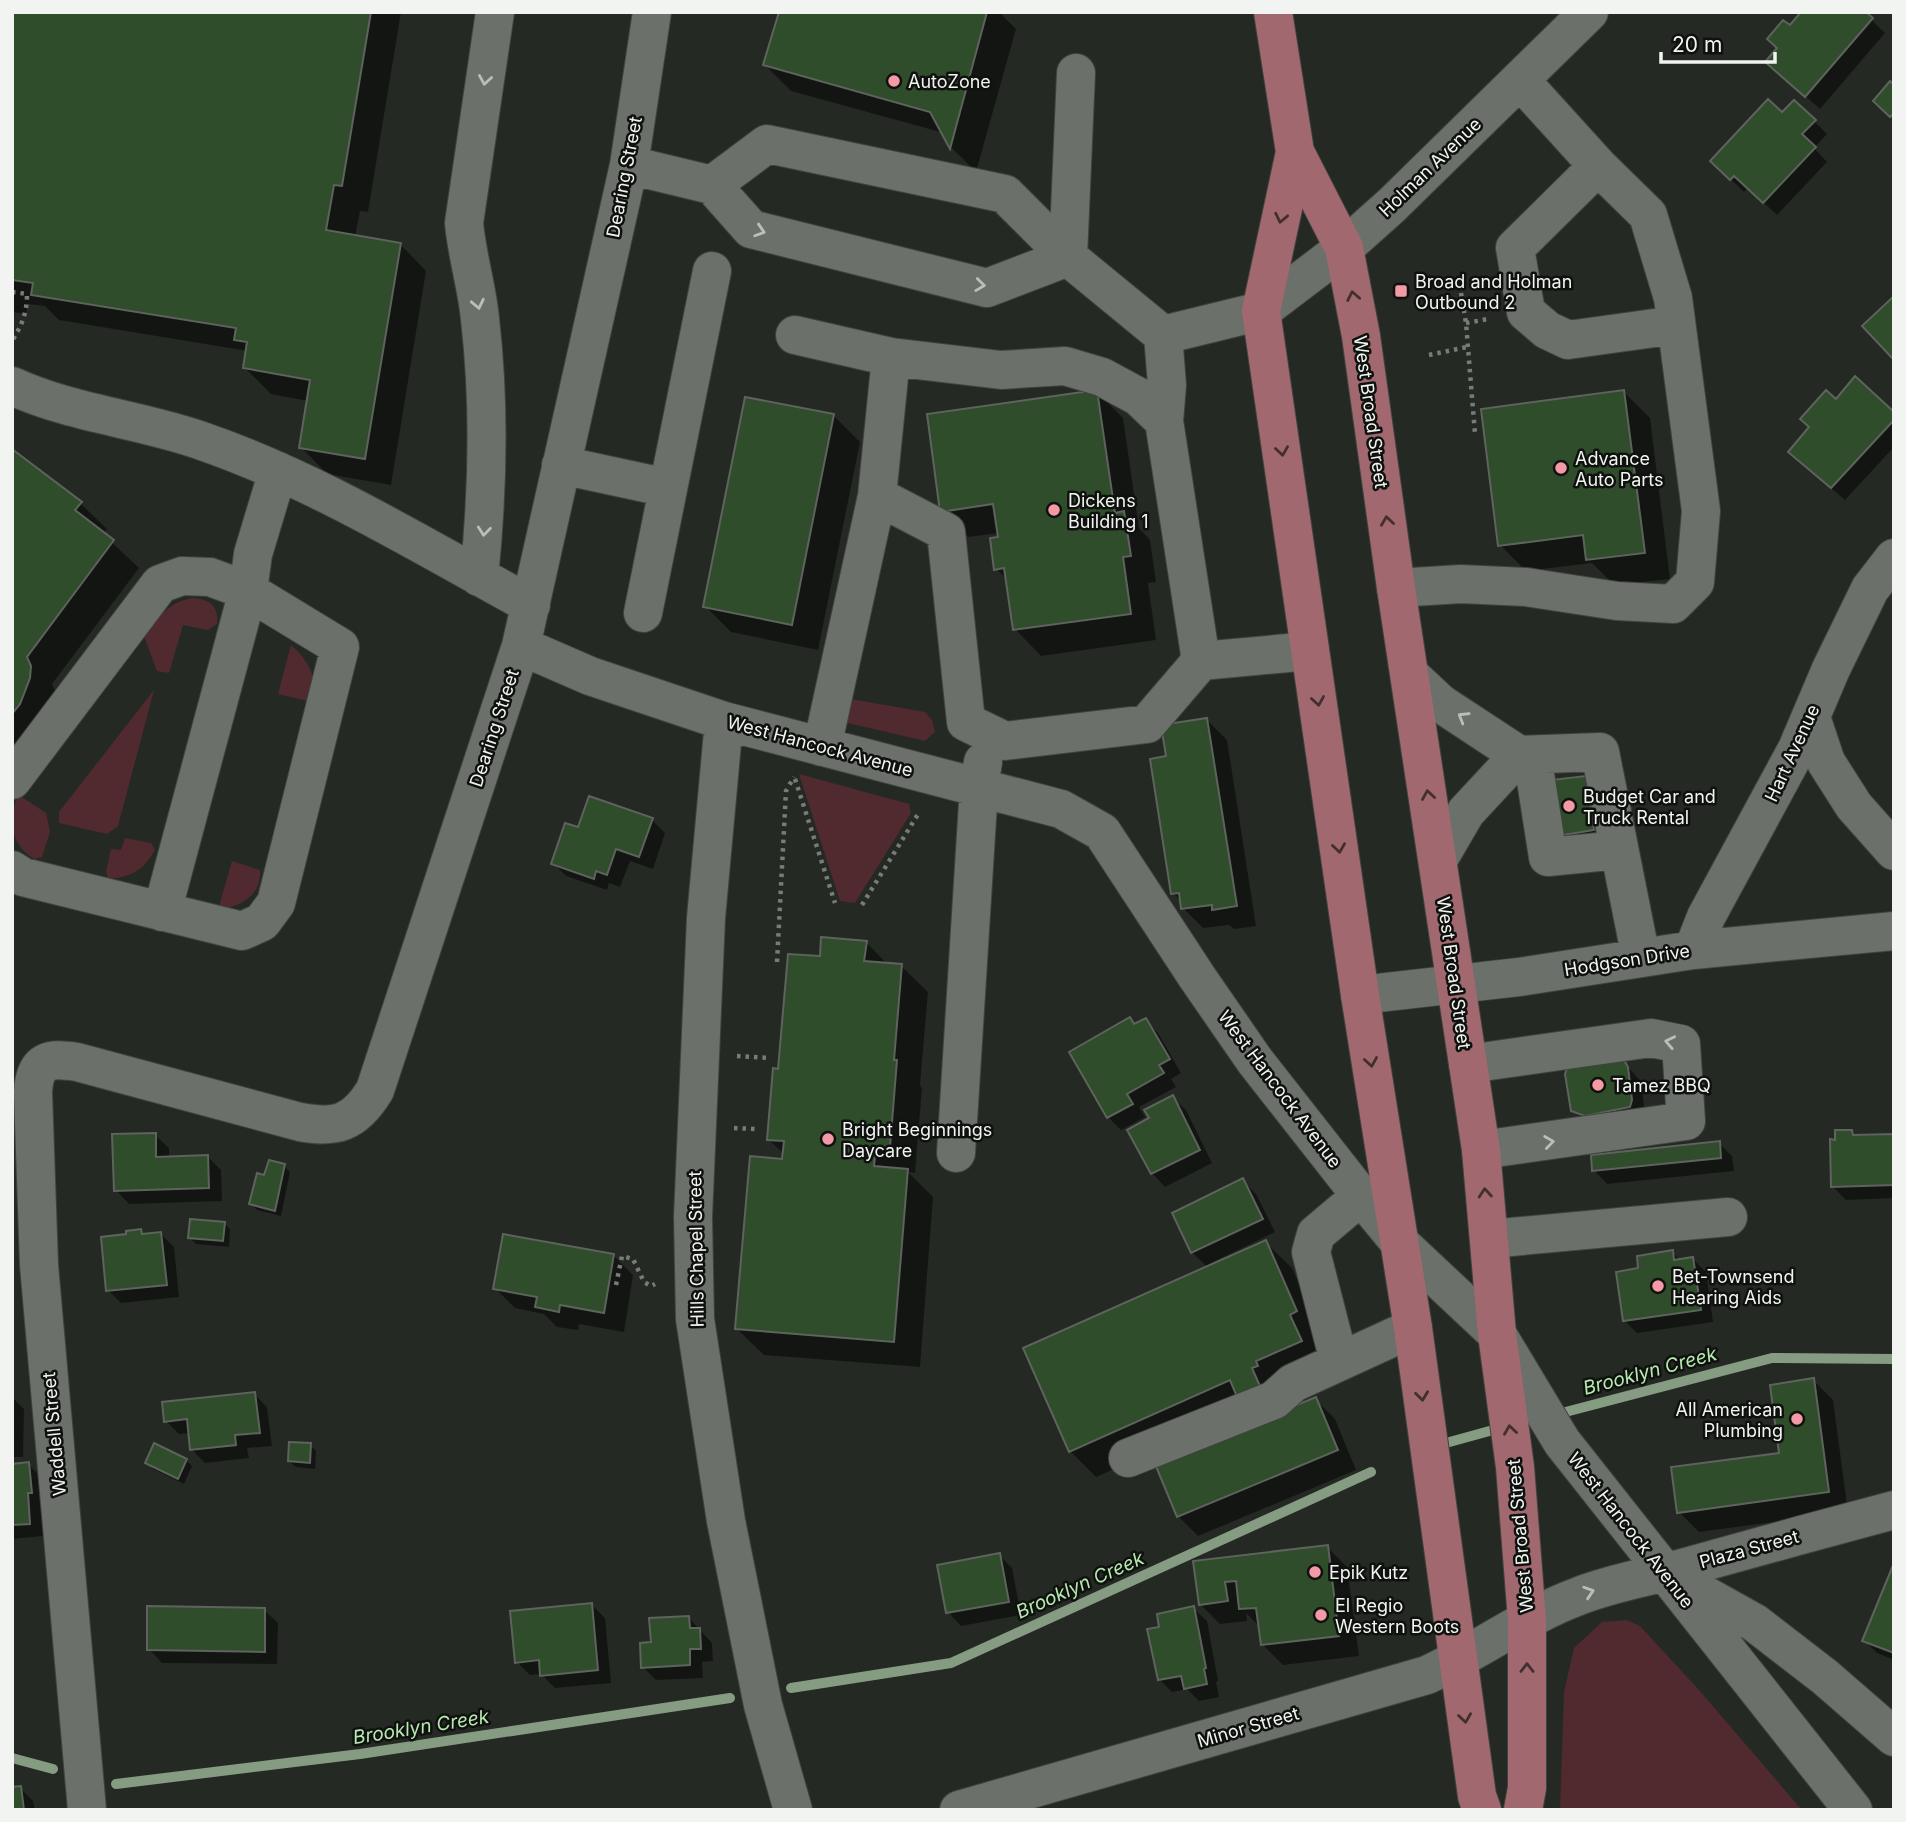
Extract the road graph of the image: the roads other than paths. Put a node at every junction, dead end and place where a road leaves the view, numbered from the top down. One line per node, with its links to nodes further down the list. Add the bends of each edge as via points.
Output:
1 (495, 12): 26 (street, one-way to 26, via 464,223 486,379 487,503)
2 (652, 12): 8 (street, Dearing Street)
3 (1273, 12): 7 (main road, West Broad Street)
4 (1589, 12): 6 (street, Holman Avenue)
5 (1076, 72): 12 (street)
6 (1520, 80): 9 (street); 11 (street, Holman Avenue)
7 (1295, 152): 11 (main road, West Broad Street); 14 (main road, West Broad Street, one-way to 14)
8 (629, 165): 10 (street); 21 (street, Dearing Street)
9 (1598, 166): 15 (street, via 1648,215 1673,298); 15 (street, via 1516,248 1526,312 1567,340)
10 (712, 185): 12 (street, one-way to 12, via 751,229 988,288); 12 (street, via 767,144 1005,194)
11 (1343, 248): 14 (street, Holman Avenue); 27 (main road, West Broad Street, one-way to 11, via 1361,336)
12 (1068, 257): 17 (street)
13 (712, 271): 23 (street)
14 (1261, 311): 17 (street); 32 (main road, West Broad Street, one-way to 32)
15 (1676, 325): 27 (street, via 1701,511 1695,582 1673,604 1526,587)
16 (795, 335): 18 (street)
17 (1163, 335): 20 (street)
18 (891, 356): 20 (street, via 1001,370 1065,366 1121,387); 24 (street)
19 (12, 386): 22 (street, via 39,399 201,440)
20 (1164, 421): 33 (street)
21 (561, 465): 23 (street); 29 (street, Dearing Street)
22 (278, 471): 26 (street); 28 (street, via 253,554)
23 (668, 488): 30 (street)
24 (877, 496): 37 (street, via 946,531 966,722); 39 (street)
25 (1894, 558): 35 (street, Hart Avenue, via 1870,589)
26 (479, 577): 29 (street)
27 (1396, 588): 34 (main road, West Broad Street)
28 (248, 591): 40 (street, via 210,577 182,576 160,584); 46 (street); 46 (street, via 340,648 276,903 262,922 242,932)
29 (531, 605): 31 (street, Dearing Street)
30 (643, 613)
31 (521, 646): 36 (street, West Hancock Avenue, via 590,676); 52 (street, Dearing Street, via 375,1090 356,1115 328,1126 316,1125 78,1062)
32 (1310, 651): 33 (street); 51 (main road, West Broad Street, one-way to 51)
33 (1201, 661): 37 (street, via 1147,724 1005,741)
34 (1410, 675): 38 (street, one-way to 34, via 1440,703); 44 (main road, West Broad Street, one-way to 34)
35 (1811, 717): 43 (street, via 1826,762 1854,806); 48 (street, Hart Avenue)
36 (724, 720): 39 (street, West Hancock Avenue); 71 (street, Hills Chapel Street, via 706,918 693,1217 695,1319 734,1560 763,1705)
37 (988, 732): 41 (street)
38 (1526, 755): 42 (street, via 1600,752); 42 (street, via 1548,856); 44 (street, via 1466,812)
39 (809, 758): 41 (street, West Hancock Avenue)
40 (12, 780)
41 (979, 787): 55 (street); 56 (street, West Hancock Avenue, via 1062,809 1102,832 1255,1061)
42 (1619, 850): 49 (street)
43 (1894, 851)
44 (1438, 860): 50 (main road, West Broad Street)
45 (12, 870): 46 (street, via 23,877)
46 (162, 912)
47 (1894, 931): 48 (street, Hodgson Drive)
48 (1693, 950): 49 (street, Hodgson Drive)
49 (1641, 958): 50 (street, Hodgson Drive)
50 (1455, 984): 51 (street, Hodgson Drive); 53 (main road, West Broad Street)
51 (1360, 995): 59 (main road, West Broad Street, one-way to 59)
52 (45, 1062): 60 (street, Waddell Street, via 35,1072 33,1092)
53 (1468, 1064): 54 (main road, West Broad Street); 54 (street, one-way to 53, via 1686,1121 1681,1044 1651,1038)
54 (1481, 1150): 58 (main road, West Broad Street, one-way to 54)
55 (956, 1153)
56 (1361, 1196): 59 (street, West Hancock Avenue); 63 (street, via 1316,1234 1311,1252)
57 (1728, 1217): 58 (street)
58 (1489, 1239): 62 (main road, West Broad Street)
59 (1399, 1242): 61 (main road, West Broad Street); 62 (street, West Hancock Avenue)
60 (26, 1261): 70 (street, Waddell Street)
61 (1413, 1328): 63 (street); 68 (main road, West Broad Street, one-way to 68)
62 (1497, 1334): 66 (street, West Hancock Avenue, via 1562,1443); 67 (main road, West Broad Street, one-way to 62, via 1515,1467)
63 (1339, 1361): 64 (street, via 1293,1383 1274,1400)
64 (1128, 1458)
65 (1894, 1510): 66 (street, Plaza Street)
66 (1664, 1573): 67 (street, Plaza Street, one-way to 66, via 1577,1596); 69 (street, via 1755,1623); 75 (street, West Hancock Avenue)
67 (1527, 1620): 68 (street, Minor Street); 74 (main road, West Broad Street, one-way to 67, via 1527,1788)
68 (1457, 1661): 72 (street, Minor Street, via 1410,1680); 73 (main road, West Broad Street, one-way to 73)
69 (1894, 1737)
70 (87, 1810)
71 (793, 1810)
72 (959, 1810)
73 (1482, 1810)
74 (1523, 1810)
75 (1853, 1810)

